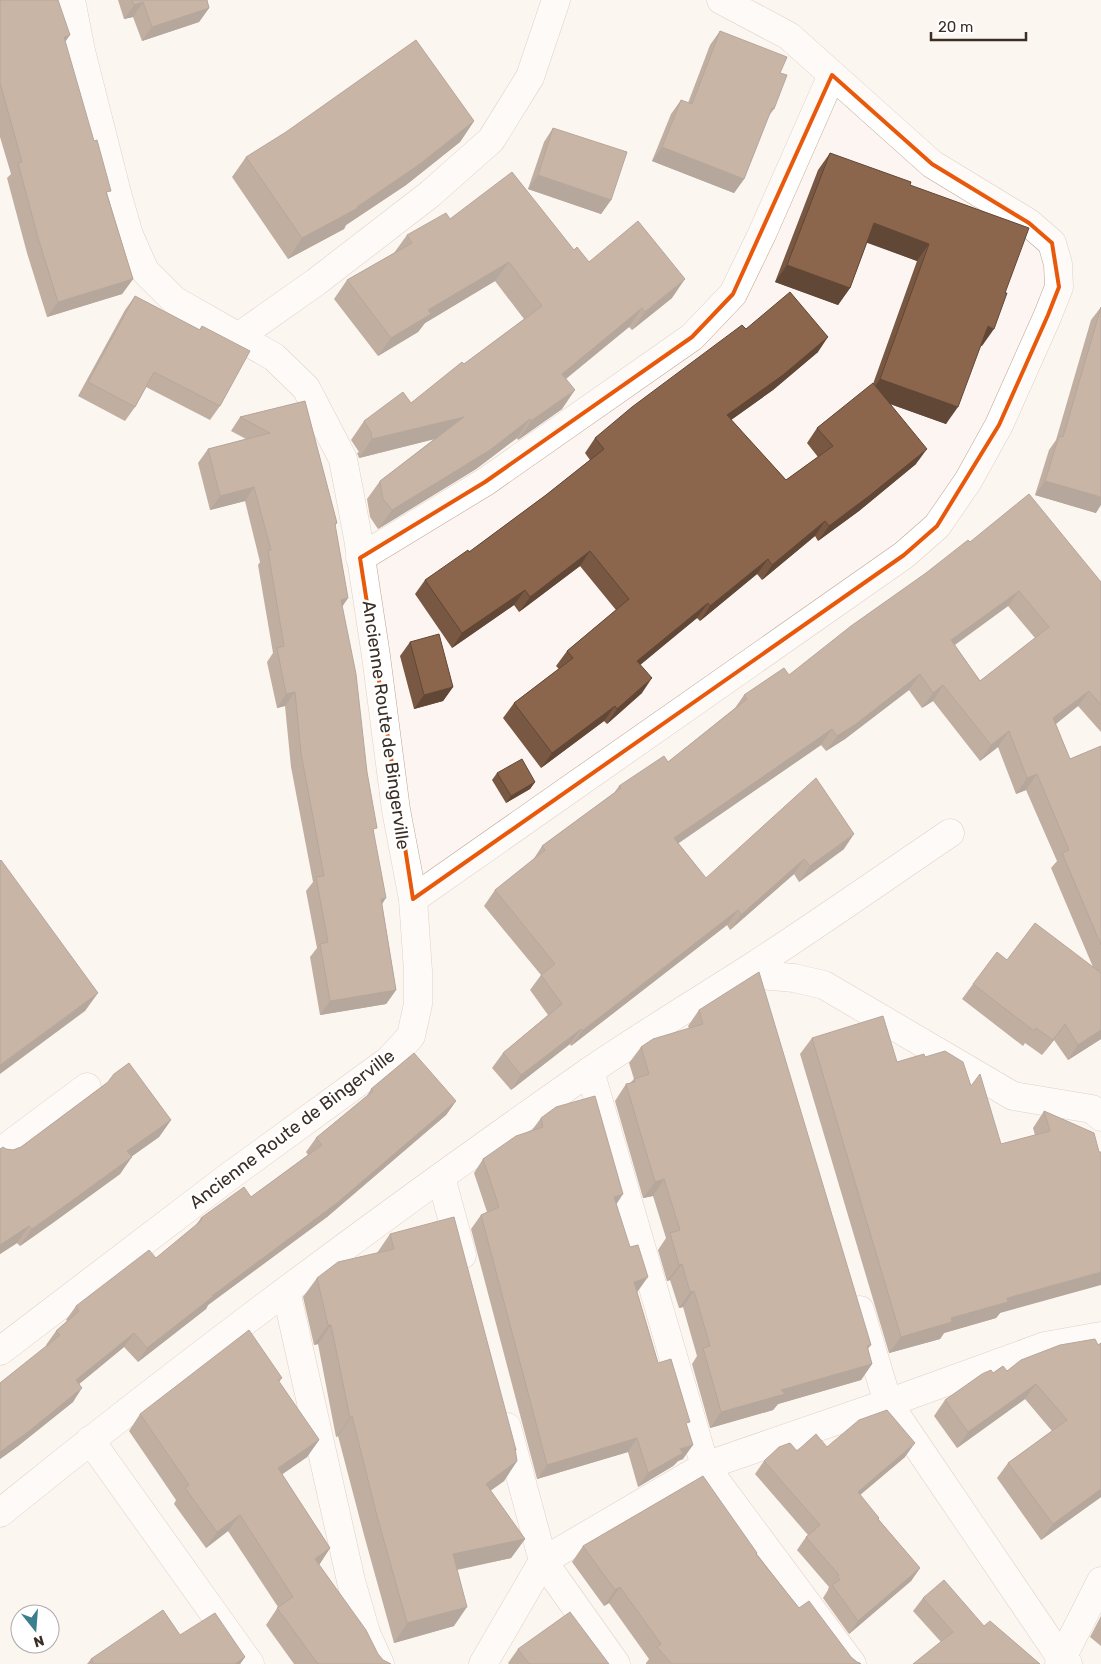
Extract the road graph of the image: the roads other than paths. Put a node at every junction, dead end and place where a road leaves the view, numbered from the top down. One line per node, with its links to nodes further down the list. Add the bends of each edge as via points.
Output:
1 (71, 0): 5 (street, Ancienne Route de Bingerville, via 118,197 129,235 145,271 174,300)
2 (556, 0): 5 (street, via 530,77 490,140 430,194)
3 (721, 0): 4 (street, via 789,36)
4 (832, 75): 6 (street, via 733,294 692,338 485,482); 8 (street, via 932,164 1030,223 1052,243 1058,264 1059,287 999,425 968,481 937,526 904,555)
5 (238, 337): 6 (street, Ancienne Route de Bingerville, via 274,357 306,388 344,459)
6 (360, 558): 8 (street, Ancienne Route de Bingerville, via 396,810)
7 (950, 833): 9 (street)
8 (413, 900): 20 (street, Ancienne Route de Bingerville, via 418,1004 410,1036 389,1060 227,1178)
9 (758, 969): 10 (street); 11 (street); 13 (street, via 824,985 1013,1096 1092,1109)
10 (768, 1003)
11 (590, 1071): 15 (street); 24 (street)
12 (88, 1087): 14 (street)
13 (1101, 1117)
14 (0, 1152)
15 (441, 1177): 16 (street); 18 (street)
16 (469, 1282)
17 (854, 1289): 21 (street)
18 (286, 1291): 23 (street); 30 (street, via 351,1582 366,1633)
19 (1101, 1336): 21 (street, via 1045,1346)
20 (0, 1351)
21 (888, 1404): 24 (street); 28 (street)
22 (502, 1407): 26 (street)
23 (90, 1440): 25 (street); 29 (street)
24 (705, 1466): 26 (street); 33 (street)
25 (0, 1513)
26 (543, 1561): 31 (street); 32 (street)
27 (1101, 1580): 28 (street)
28 (1063, 1662)
29 (250, 1664)
30 (380, 1664)
31 (483, 1664)
32 (616, 1664)
33 (852, 1664)

